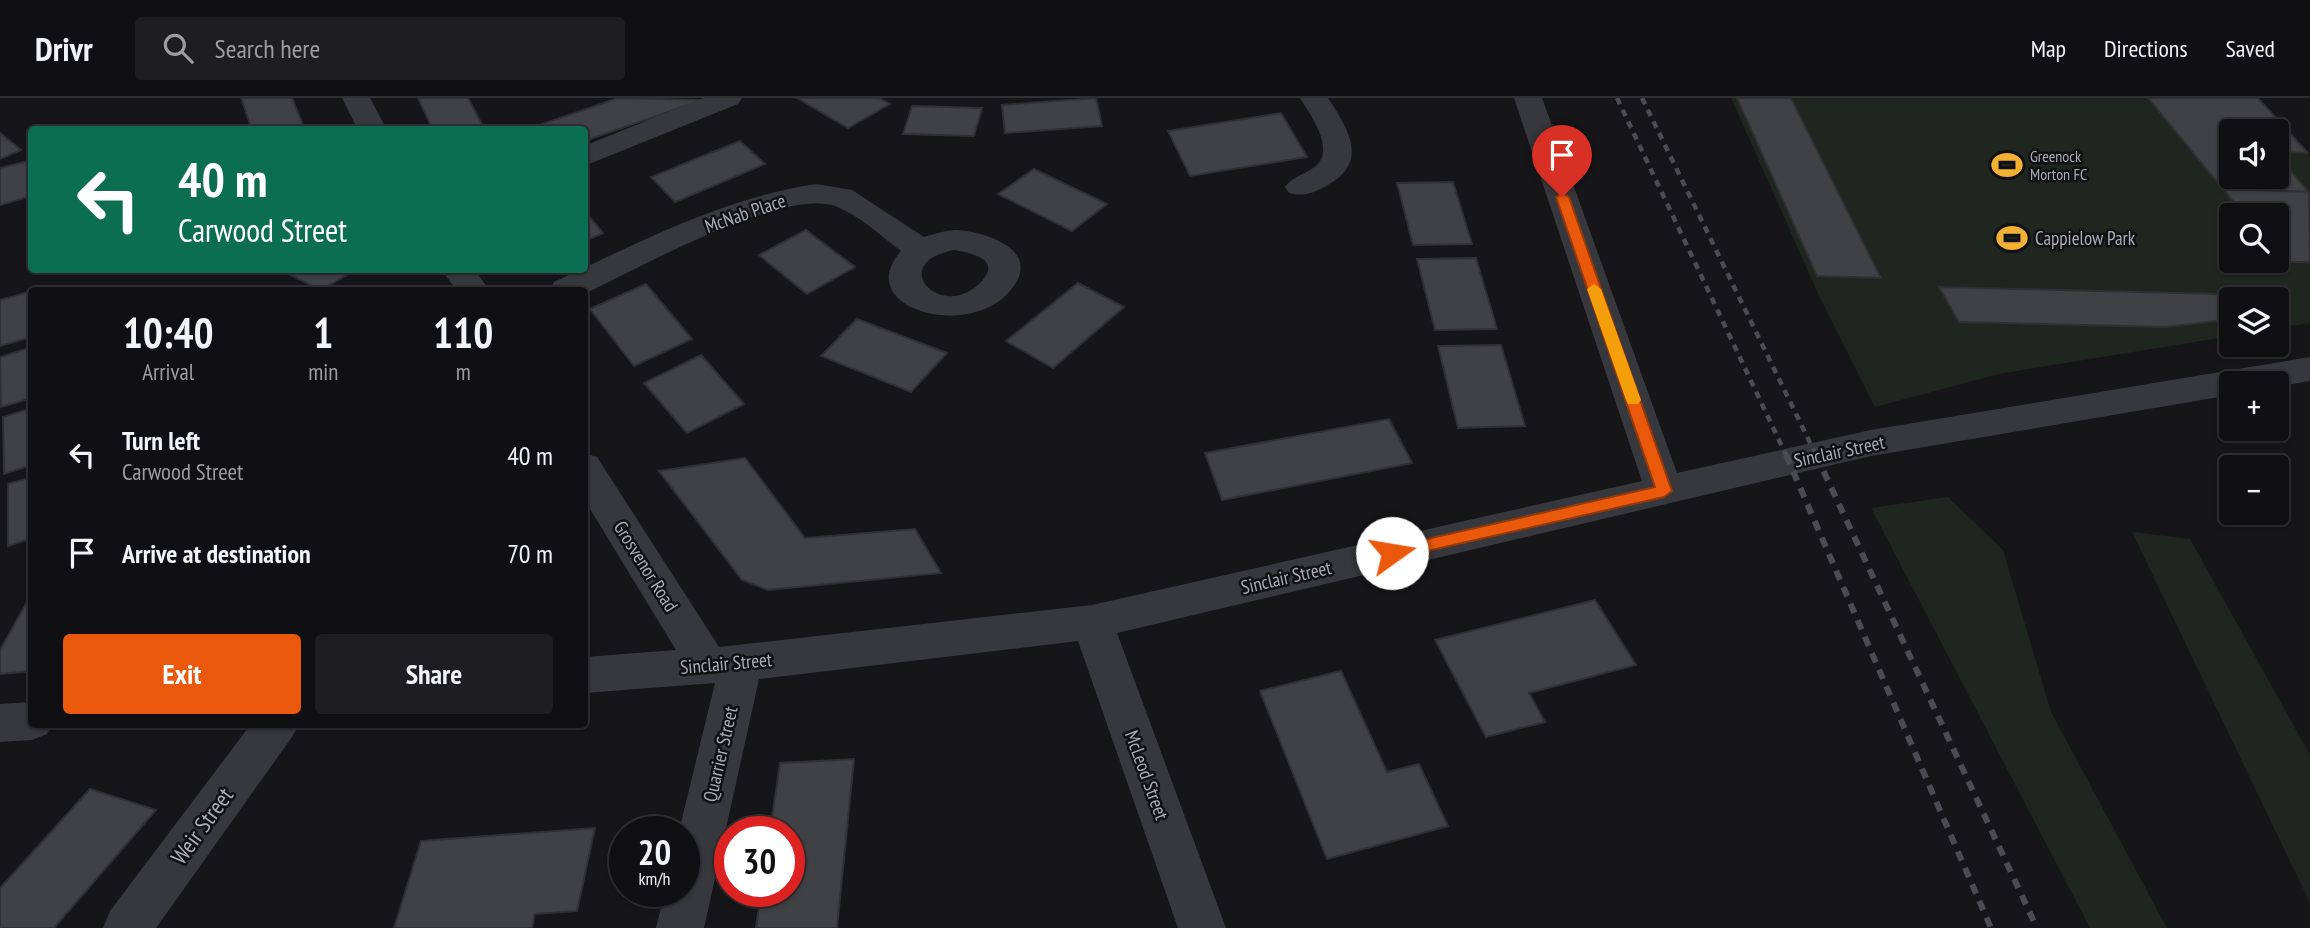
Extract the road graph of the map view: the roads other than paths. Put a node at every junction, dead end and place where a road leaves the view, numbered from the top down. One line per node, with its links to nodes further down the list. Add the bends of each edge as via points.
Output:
1 (356, 98): 5 (street)
2 (728, 98): 6 (street)
3 (1314, 98): 7 (street, via 1325,116 1338,161)
4 (1528, 98): 12 (street)
5 (371, 126)
6 (588, 155)
7 (1300, 187)
8 (922, 250): 9 (street, McNab Place, via 839,196 808,194 719,220)
9 (573, 287)
10 (2310, 369): 12 (street, Sinclair Street, via 1871,443)
11 (588, 473): 14 (street, Grosvenor Road)
12 (1664, 491): 13 (street, Sinclair Street)
13 (1092, 622): 14 (street, Sinclair Street); 21 (street, McLeod Street)
14 (724, 664): 15 (street, Sinclair Street); 20 (street, Quarrier Street)
15 (588, 675)
16 (28, 721): 17 (street)
17 (0, 723)
18 (273, 728): 19 (street, Weir Street)
19 (127, 928)
20 (680, 928)
21 (1202, 928)

